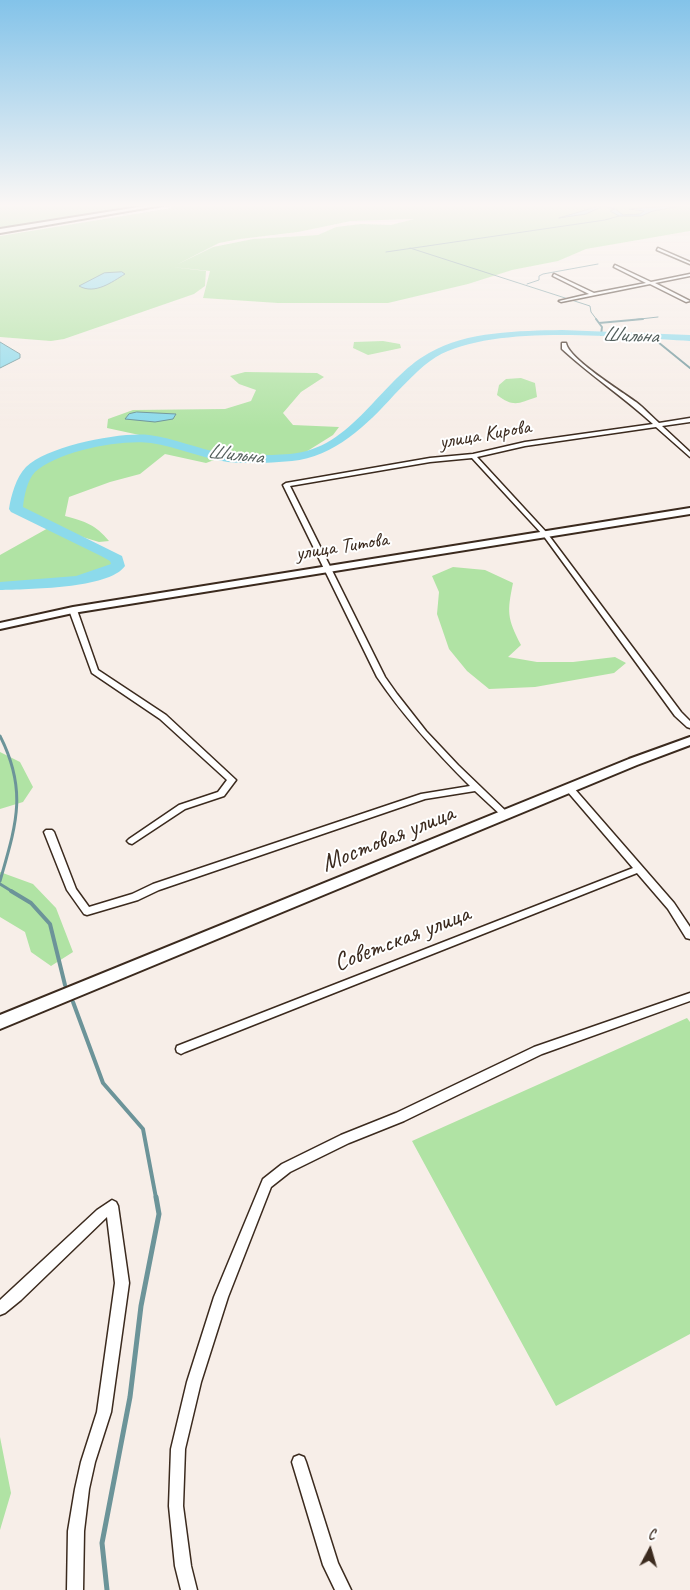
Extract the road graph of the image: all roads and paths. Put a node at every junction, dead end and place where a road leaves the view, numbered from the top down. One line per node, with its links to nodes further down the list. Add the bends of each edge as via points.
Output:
1 (563, 279): 5 (street)
2 (644, 279): 4 (street)
3 (673, 279): 4 (street)
4 (652, 283): 5 (street); 7 (street)
5 (593, 294): 6 (street)
6 (561, 301)
7 (688, 301)
8 (564, 344): 10 (street, via 576,360)
9 (690, 420): 10 (street, улица Кирова)
10 (658, 424): 11 (street); 12 (street, улица Кирова, via 525,444)
11 (690, 455)
12 (472, 456): 13 (street, улица Кирова, via 430,460); 15 (street)
13 (286, 485): 16 (street)
14 (690, 511): 15 (street, улица Титова)
15 (545, 534): 16 (street, улица Титова); 19 (street, via 678,714)
16 (328, 569): 17 (street, улица Титова); 21 (street, via 381,677 399,705)
17 (73, 610): 18 (street, улица Титова); 25 (street, via 95,671 163,717 232,780 221,794 182,807)
18 (0, 626)
19 (690, 725)
20 (690, 741): 22 (street, Мостовая улица)
21 (478, 788): 23 (street); 24 (street, Мостовая улица, via 424,796 87,911 72,890)
22 (570, 789): 23 (street, Мостовая улица); 26 (street)
23 (506, 815): 29 (street, Мостовая улица)
24 (49, 832)
25 (132, 841)
26 (639, 869): 27 (street); 30 (street, Советская улица)
27 (689, 931)
28 (690, 997): 35 (street, via 538,1050 418,1109 336,1143 286,1168 267,1183 221,1298 194,1382 178,1449 176,1506 183,1566)
29 (0, 1022)
30 (181, 1049)
31 (112, 1206): 32 (street); 34 (street, via 122,1283 104,1412 82,1489 76,1532)
32 (0, 1308)
33 (299, 1462): 36 (street, via 331,1565)
34 (75, 1590)
35 (190, 1590)
36 (343, 1590)

